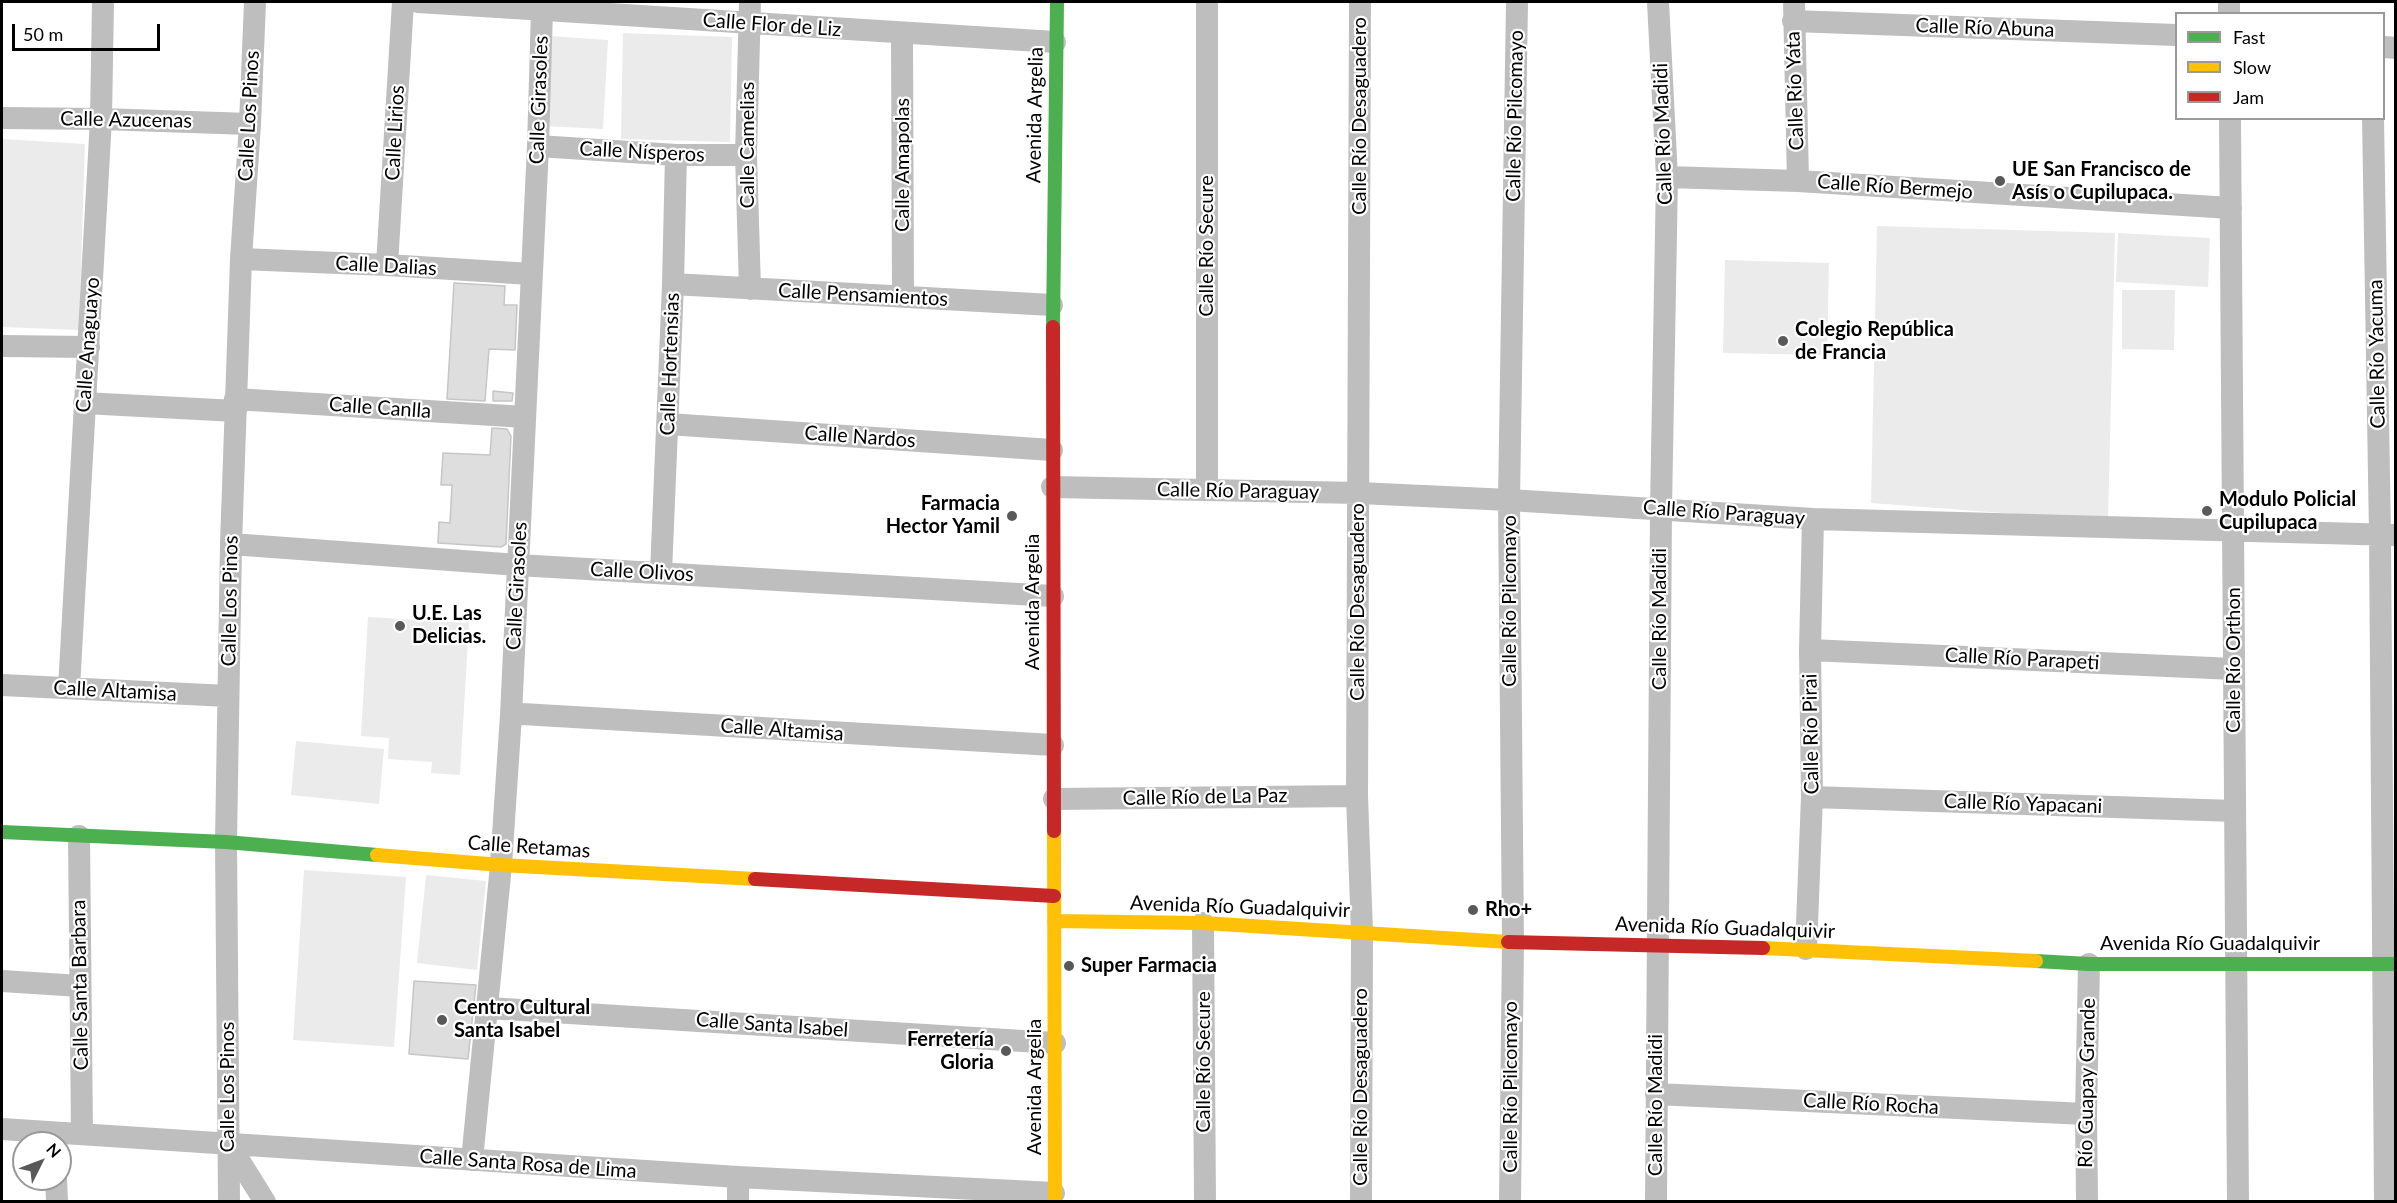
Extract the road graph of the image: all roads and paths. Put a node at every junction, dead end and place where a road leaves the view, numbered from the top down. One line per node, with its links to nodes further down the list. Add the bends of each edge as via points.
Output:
1 (103, 2): 17 (street, Calle Anaguayo)
2 (255, 2): 20 (street, Calle Los Pinos)
3 (403, 2): 28 (street, Calle Lirios)
4 (418, 2): 10 (street, Calle Flor de Liz)
5 (1057, 2): 15 (street, Avenida Argelia)
6 (1208, 2): 42 (street, Calle Río Secure)
7 (1360, 2): 43 (street, Calle Río Desaguadero)
8 (1516, 2): 44 (street, Calle Río Pilcomayo)
9 (1658, 2): 24 (street, Calle Río Madidi)
10 (542, 10): 12 (street, Calle Flor de Liz); 21 (street, Calle Girasoles)
11 (1794, 11): 14 (street, Calle Río Abuna); 25 (street, Calle Río Yata)
12 (750, 12): 13 (street, Calle Flor de Liz); 23 (street, Calle Camelias)
13 (902, 34): 15 (street, Calle Flor de Liz); 32 (street, Calle Amapolas)
14 (2175, 35)
15 (1055, 42): 33 (street, Avenida Argelia)
16 (2, 118): 17 (street, Calle Azucenas)
17 (100, 119): 20 (street, Calle Azucenas); 35 (street, Calle Anaguayo)
18 (2230, 120): 26 (street, Calle Río Orthon)
19 (2373, 120): 48 (street, Calle Río Yacuma)
20 (250, 124): 27 (street, Calle Los Pinos)
21 (538, 146): 22 (street, Calle Nísperos); 29 (street, Calle Girasoles)
22 (676, 155): 23 (street, Calle Nísperos); 30 (street, Calle Hortensias)
23 (746, 155): 31 (street, Calle Camelias)
24 (1666, 177): 25 (street, Calle Río Bermejo); 45 (street, Calle Río Madidi)
25 (1798, 181): 26 (street, Calle Río Bermejo)
26 (2231, 208): 47 (street, Calle Río Orthon)
27 (241, 260): 28 (street, Calle Dalias); 37 (street, Calle Los Pinos)
28 (387, 265): 29 (street, Calle Dalias)
29 (531, 274): 38 (street, Calle Girasoles)
30 (673, 284): 31 (street, Calle Pensamientos); 39 (street, Calle Hortensias)
31 (750, 289): 32 (street, Calle Pensamientos)
32 (903, 296): 33 (street, Calle Pensamientos)
33 (1052, 305): 40 (street, Avenida Argelia)
34 (2, 346): 35 (street)
35 (88, 347): 36 (street, Calle Anaguayo)
36 (84, 403): 37 (street, Calle Canlla); 56 (street, Calle Anaguayo)
37 (235, 405): 38 (street, Calle Canlla); 49 (street, Calle Los Pinos)
38 (525, 417): 50 (street, Calle Girasoles)
39 (668, 424): 40 (street, Calle Nardos); 51 (street, Calle Hortensias)
40 (1052, 450): 41 (street, Avenida Argelia)
41 (1052, 487): 42 (street, Calle Río Paraguay); 52 (street, Avenida Argelia)
42 (1207, 490): 43 (street, Calle Río Paraguay)
43 (1359, 494): 44 (street, Calle Río Paraguay); 60 (street, Calle Río Desaguadero)
44 (1509, 500): 45 (street, Calle Río Paraguay); 72 (street, Calle Río Pilcomayo)
45 (1661, 509): 46 (street, Calle Río Paraguay); 73 (street, Calle Río Madidi)
46 (1813, 519): 47 (street, Calle Río Paraguay); 53 (street, Calle Río Pirai)
47 (2233, 531): 48 (street, Calle Río Paraguay); 54 (street, Calle Río Orthon)
48 (2388, 535): 77 (street, Calle Río Yacuma)
49 (231, 544): 50 (street, Calle Olivos); 57 (street, Calle Los Pinos)
50 (518, 565): 51 (street, Calle Olivos); 58 (street, Calle Girasoles)
51 (660, 573): 52 (street, Calle Olivos)
52 (1053, 596): 59 (street, Avenida Argelia)
53 (1810, 650): 54 (street, Calle Río Parapeti); 61 (street, Calle Río Pirai)
54 (2234, 669): 63 (street, Calle Río Orthon)
55 (2, 685): 56 (street, Calle Altamisa)
56 (69, 688): 57 (street, Calle Altamisa)
57 (228, 696): 66 (street, Calle Los Pinos)
58 (511, 715): 59 (street, Calle Altamisa); 67 (street, Calle Girasoles)
59 (1053, 746): 62 (street, Avenida Argelia)
60 (1357, 796): 62 (street, Calle Río de La Paz); 71 (street, Calle Río Desaguadero)
61 (1812, 797): 63 (street, Calle Río Yapacani); 74 (street, Calle Río Pirai)
62 (1054, 799): 68 (street, Avenida Argelia)
63 (2235, 812): 75 (street, Calle Río Orthon)
64 (2, 832): 65 (street, Calle Retamas)
65 (79, 836): 66 (street, Calle Retamas); 79 (street, Calle Santa Barbara)
66 (226, 842): 67 (street, Calle Retamas); 86 (street, Calle Los Pinos)
67 (501, 865): 68 (street, Calle Retamas); 80 (street, Calle Girasoles)
68 (1054, 896): 69 (street, Avenida Argelia)
69 (1054, 921): 70 (street, Avenida Río Guadalquivir); 81 (street, Avenida Argelia)
70 (1203, 923): 71 (street, Avenida Río Guadalquivir); 93 (street, Calle Río Secure)
71 (1362, 932): 72 (street, Avenida Río Guadalquivir); 94 (street, Calle Río Desaguadero)
72 (1513, 942): 73 (street, Avenida Río Guadalquivir); 95 (street, Calle Río Pilcomayo)
73 (1658, 944): 74 (street, Avenida Río Guadalquivir); 82 (street, Calle Río Madidi)
74 (1806, 949): 76 (street, Avenida Río Guadalquivir)
75 (2236, 963): 76 (street, Avenida Río Guadalquivir); 77 (street, Avenida Río Guadalquivir); 98 (street, Calle Río Orthon)
76 (2089, 964): 83 (street, Río Guapay Grande)
77 (2389, 964): 99 (street, Calle Río Yacuma)
78 (2, 981): 79 (street)
79 (80, 986): 84 (street, Calle Santa Barbara)
80 (488, 1008): 81 (street, Calle Santa Isabel); 87 (street, Calle Girasoles)
81 (1055, 1043): 89 (street, Avenida Argelia)
82 (1656, 1094): 83 (street, Calle Río Rocha); 96 (street, Calle Río Madidi)
83 (2086, 1114): 97 (street, Río Guapay Grande)
84 (82, 1134): 85 (street, Calle Santa Rosa de Lima); 86 (street, Calle Santa Rosa de Lima)
85 (72, 1135)
86 (228, 1143): 87 (street, Calle Santa Rosa de Lima); 90 (street, Calle Los Pinos); 91 (street)
87 (472, 1161): 88 (street, Calle Santa Rosa de Lima)
88 (738, 1177): 89 (street, Calle Santa Rosa de Lima); 92 (street)
89 (1054, 1197)
90 (229, 1202)
91 (265, 1202)
92 (738, 1202)
93 (1205, 1202)
94 (1360, 1202)
95 (1510, 1202)
96 (1656, 1202)
97 (2087, 1202)
98 (2238, 1202)
99 (2385, 1202)

